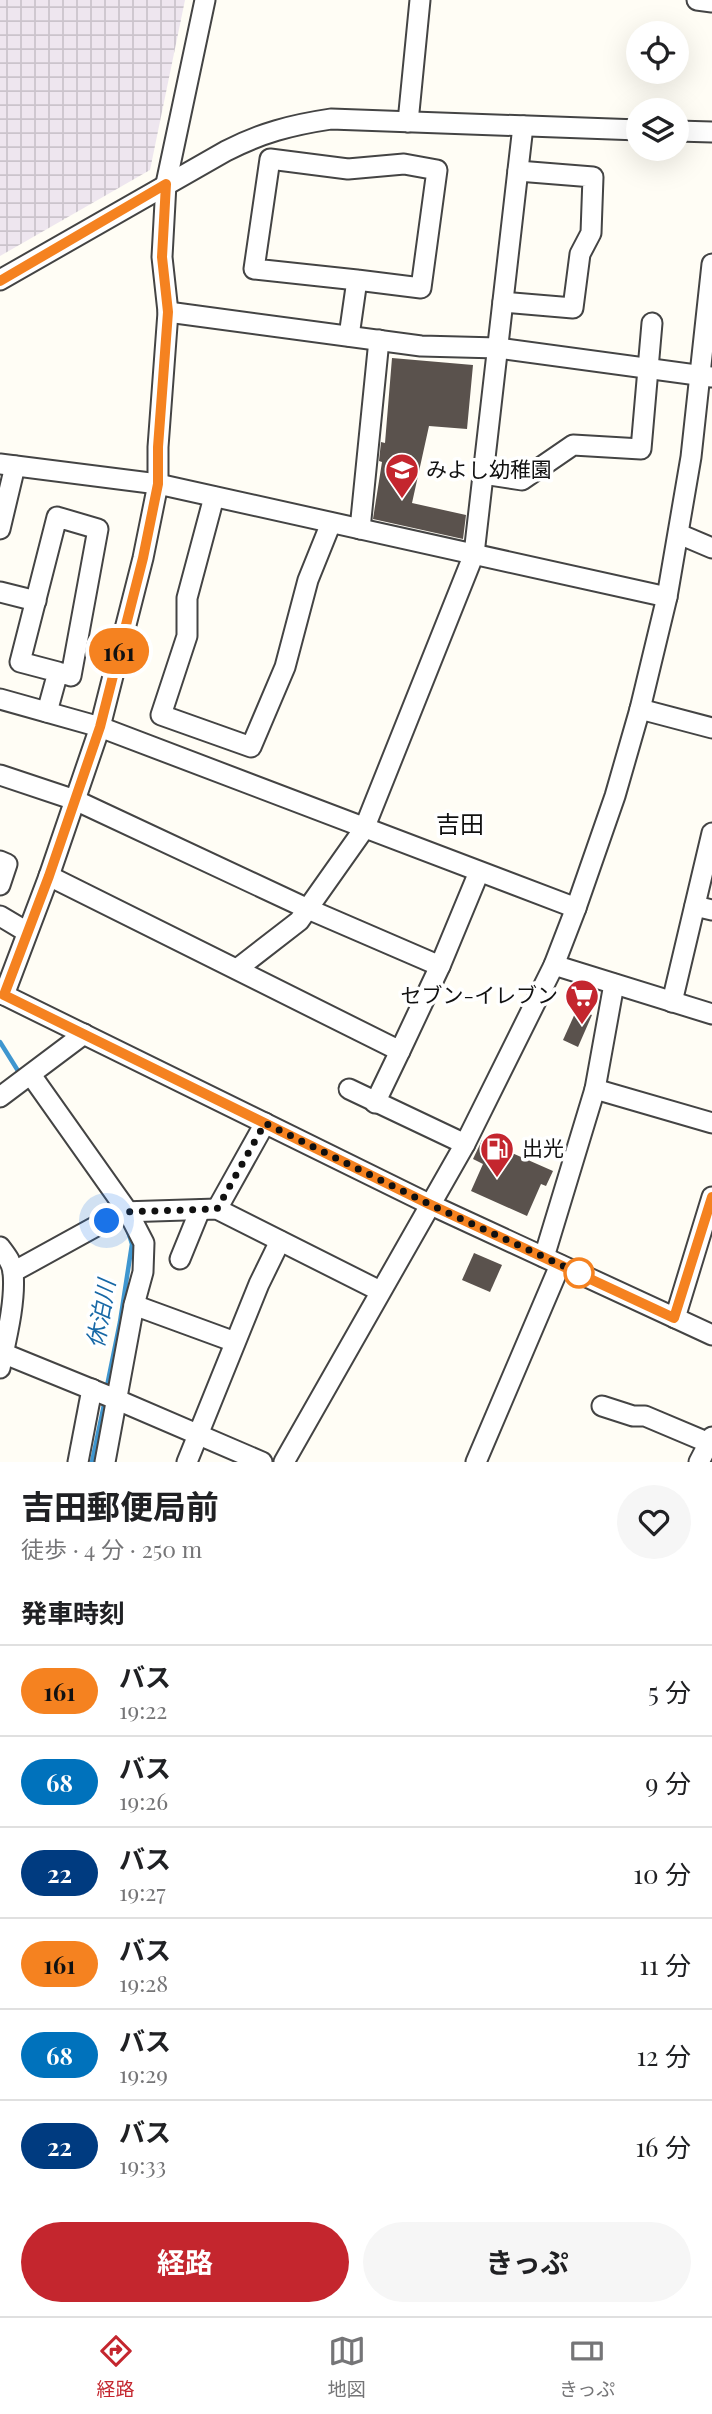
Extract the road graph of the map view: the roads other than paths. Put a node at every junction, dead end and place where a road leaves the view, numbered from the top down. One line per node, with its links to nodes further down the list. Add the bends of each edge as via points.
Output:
1 (205, 0): 11 (street)
2 (420, 0): 5 (street)
3 (697, 0): 4 (street)
4 (712, 2)
5 (408, 122): 6 (street); 11 (street, via 331,119 293,125 256,136)
6 (523, 126): 7 (street); 10 (street)
7 (626, 130)
8 (689, 131): 9 (street)
9 (712, 132)
10 (518, 171): 15 (street); 15 (street, via 593,177 591,233 580,254 573,307)
11 (166, 184): 14 (street); 16 (street, via 162,257)
12 (712, 264): 22 (street)
13 (357, 280): 13 (street, via 254,269 270,159 348,169 404,164 437,170 421,288); 18 (street)
14 (0, 281)
15 (503, 302): 20 (street)
16 (168, 312): 18 (street); 25 (street)
17 (652, 323): 21 (street)
18 (349, 336): 19 (street)
19 (379, 340): 20 (street); 30 (street)
20 (498, 348): 21 (street); 24 (street)
21 (649, 369): 22 (street); 24 (street, via 641,449 573,445 522,480)
22 (707, 376): 31 (street)
23 (8, 465): 25 (street); 27 (street)
24 (483, 474): 33 (street)
25 (158, 484): 26 (street); 41 (street)
26 (214, 497): 28 (street); 28 (street, via 187,598 187,636 161,715 251,747 285,667 308,580)
27 (3, 505): 29 (street)
28 (331, 523): 30 (street)
29 (0, 529)
30 (360, 529): 33 (street)
31 (679, 534): 32 (street); 35 (street)
32 (712, 548)
33 (474, 554): 35 (street); 45 (street)
34 (0, 592): 36 (street)
35 (667, 597): 39 (street)
36 (36, 601): 37 (street, via 20,662); 37 (street, via 57,517 98,529 71,676)
37 (58, 672): 40 (street)
38 (0, 698): 40 (street)
39 (640, 709): 42 (street); 51 (street)
40 (47, 712): 41 (street)
41 (100, 727): 44 (street); 45 (street)
42 (712, 728)
43 (0, 775): 44 (street)
44 (75, 800): 49 (street); 53 (street)
45 (364, 829): 48 (street); 53 (street)
46 (712, 833): 52 (street)
47 (0, 861): 50 (street, via 7,864)
48 (479, 872): 51 (street); 57 (street)
49 (49, 876): 55 (street); 58 (street)
50 (0, 885)
51 (576, 908): 56 (street)
52 (704, 908): 61 (street)
53 (308, 909): 57 (street); 58 (street)
54 (0, 916): 55 (street)
55 (27, 932): 60 (street)
56 (554, 965): 59 (street); 72 (street)
57 (440, 967): 64 (street)
58 (237, 969): 64 (street)
59 (614, 984): 61 (street); 67 (street)
60 (2, 994): 63 (street)
61 (671, 1002): 62 (street)
62 (712, 1014)
63 (84, 1034): 65 (street); 70 (street)
64 (400, 1051): 69 (street)
65 (24, 1079): 68 (street); 76 (street)
66 (349, 1088): 69 (street)
67 (595, 1089): 71 (street); 80 (street)
68 (0, 1097)
69 (375, 1103): 72 (street)
70 (265, 1123): 74 (street); 75 (street)
71 (712, 1123)
72 (465, 1144): 74 (street)
73 (712, 1196): 84 (street)
74 (429, 1204): 80 (street); 82 (street)
75 (209, 1209): 76 (street); 77 (street); 79 (street)
76 (119, 1215): 81 (street); 83 (street, via 144,1243 143,1272)
77 (280, 1241): 82 (street); 86 (street)
78 (0, 1247): 81 (street)
79 (180, 1259)
80 (552, 1261): 84 (street); 97 (street)
81 (13, 1272): 87 (street)
82 (380, 1292): 96 (street)
83 (134, 1305): 86 (street); 88 (street)
84 (674, 1318): 85 (street)
85 (712, 1335)
86 (235, 1342): 90 (street)
87 (1, 1358): 88 (street)
88 (104, 1394): 90 (street); 92 (street); 93 (street)
89 (601, 1406): 91 (street, via 645,1416)
90 (197, 1434): 94 (street); 95 (street)
91 (710, 1440): 98 (street)
92 (78, 1462)
93 (104, 1462)
94 (187, 1462)
95 (262, 1462)
96 (284, 1462)
97 (475, 1462)
98 (699, 1462)

